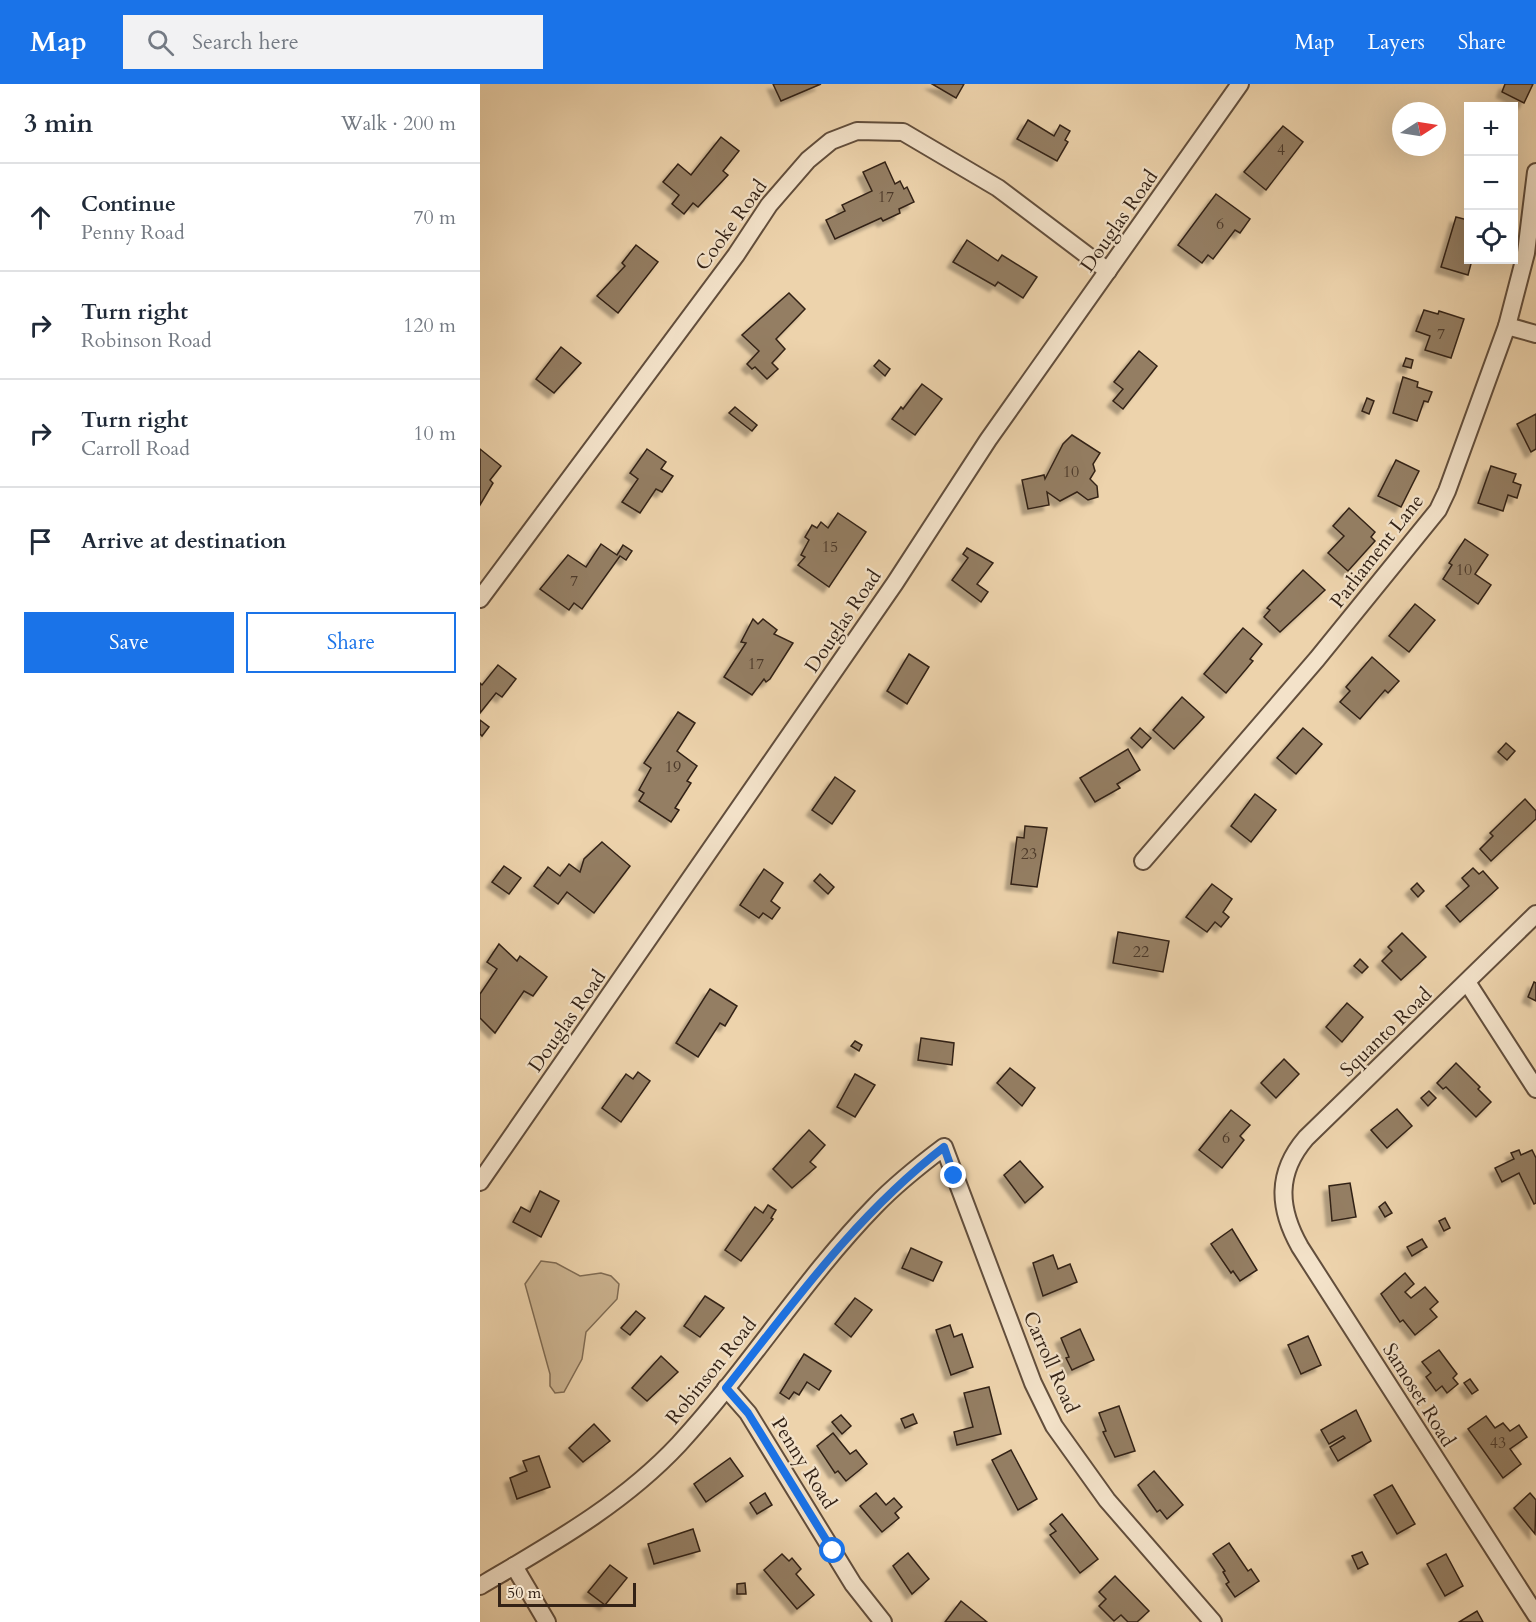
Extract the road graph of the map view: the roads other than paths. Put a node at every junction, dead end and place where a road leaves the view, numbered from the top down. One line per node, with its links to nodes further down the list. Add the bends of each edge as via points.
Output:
1 (1240, 84): 3 (street, Douglas Road)
2 (1536, 172): 4 (street, Parliament Lane, via 1526,253)
3 (1108, 271): 6 (street, Cooke Road, via 998,188 903,132 857,131 831,141 808,160 768,205 736,255); 12 (street, Douglas Road)
4 (1508, 326): 5 (street); 7 (street, Parliament Lane, via 1447,491 1426,527)
5 (1536, 334)
6 (480, 599)
7 (1143, 861)
8 (1536, 914): 9 (street, Squanto Road)
9 (1467, 982): 10 (street); 13 (street, Squanto Road, via 1306,1138 1288,1164)
10 (1536, 1089)
11 (944, 1147): 14 (street, Robinson Road, via 874,1207 810,1280); 20 (street, Carroll Road, via 1033,1383 1054,1426 1107,1500)
12 (480, 1182)
13 (1283, 1191): 17 (street, Samoset Road, via 1288,1222 1300,1246)
14 (726, 1388): 15 (street, Robinson Road, via 679,1444 627,1492); 19 (street, Penny Road, via 748,1413 853,1584)
15 (514, 1566): 16 (street, Robinson Road); 18 (street)
16 (480, 1586)
17 (1536, 1615)
18 (548, 1622)
19 (884, 1622)
20 (1213, 1622)

